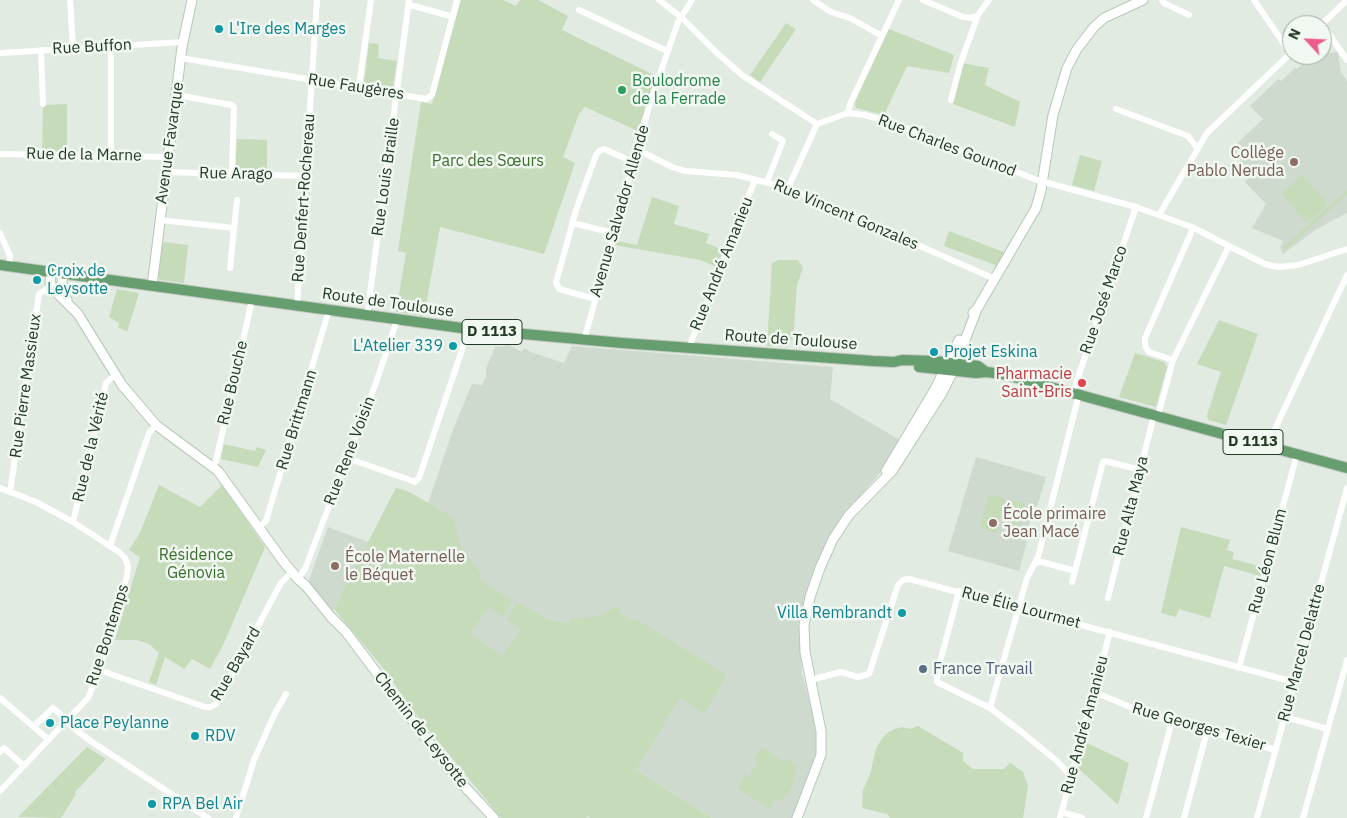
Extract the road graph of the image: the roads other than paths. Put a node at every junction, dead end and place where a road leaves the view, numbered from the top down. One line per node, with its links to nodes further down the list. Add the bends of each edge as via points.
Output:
1 (70, 0): 29 (street)
2 (192, 0): 27 (street, Avenue Favarque)
3 (317, 0): 36 (street, Rue Denfert-Rochereau)
4 (371, 0): 37 (street)
5 (409, 0): 17 (street, Rue Louis Braille)
6 (457, 0): 22 (street, Rue Faugères)
7 (659, 0): 23 (street)
8 (692, 0): 23 (street, Avenue Salvador Allende)
9 (813, 0): 24 (street, via 830,12 850,18)
10 (899, 0): 24 (street)
11 (923, 0): 19 (street, via 963,17)
12 (990, 0): 19 (street)
13 (1143, 0): 56 (street, via 1104,18 1077,49 1067,68 1053,115)
14 (1162, 0): 20 (street)
15 (1254, 0): 26 (street)
16 (1347, 0): 21 (street)
17 (408, 8): 22 (street); 38 (street, Rue Louis Braille)
18 (579, 10): 31 (street)
19 (978, 15): 40 (street)
20 (1189, 15)
21 (1331, 15)
22 (453, 17): 38 (street, Rue Faugères, via 430,97)
23 (681, 17): 31 (street, Avenue Salvador Allende); 44 (street, via 742,75)
24 (882, 36): 43 (street)
25 (1332, 38): 34 (street)
26 (1282, 40)
27 (183, 42): 28 (street, Rue Buffon); 33 (street, Avenue Favarque)
28 (111, 46): 29 (street, Rue Buffon); 49 (street)
29 (73, 48): 30 (street, Rue Buffon)
30 (41, 50): 32 (street, Rue Buffon); 41 (street)
31 (667, 52): 47 (street, Avenue Salvador Allende)
32 (0, 53)
33 (181, 58): 36 (street, Rue Faugères); 39 (street, Avenue Favarque)
34 (1347, 59)
35 (1282, 62): 46 (street, via 1207,133)
36 (312, 80): 37 (street, Rue Faugères); 54 (street, Rue Denfert-Rochereau)
37 (359, 86): 38 (street, Rue Faugères)
38 (397, 94): 82 (street, Rue Louis Braille)
39 (177, 95): 50 (street, Avenue Favarque); 53 (street, via 232,104)
40 (951, 100)
41 (43, 104)
42 (1116, 109): 46 (street, via 1188,136)
43 (848, 113): 44 (street, Rue Charles Gounod); 56 (street, Rue Charles Gounod, via 899,125)
44 (817, 124): 58 (street)
45 (772, 134): 57 (street, via 784,141)
46 (1197, 148): 61 (street)
47 (636, 149): 51 (street, Avenue Salvador Allende); 55 (street, Rue Vincent Gonzales, via 685,171)
48 (0, 154): 49 (street, Rue de la Marne)
49 (111, 156): 50 (street, Rue de la Marne)
50 (168, 157): 52 (street, Avenue Favarque)
51 (633, 162): 63 (street, via 604,149 599,150); 67 (street, Avenue Salvador Allende)
52 (166, 172): 53 (street, Rue Arago); 62 (street, Avenue Favarque)
53 (232, 174): 54 (street, Rue Arago)
54 (305, 176): 80 (street, Rue Denfert-Rochereau)
55 (755, 180): 57 (street, Rue Vincent Gonzales); 86 (street, Rue André Amanieu)
56 (1042, 181): 60 (street, Rue Charles Gounod); 75 (street, via 1036,208)
57 (767, 182): 58 (street, Rue Vincent Gonzales)
58 (788, 188): 75 (street, Rue Vincent Gonzales)
59 (237, 200): 65 (street)
60 (1136, 207): 61 (street, Rue Charles Gounod); 90 (street, Rue José Marco)
61 (1159, 214): 64 (street, Rue Charles Gounod)
62 (160, 220): 65 (street); 76 (street, Avenue Favarque)
63 (572, 223): 67 (street); 78 (street, via 556,284 561,290)
64 (1192, 227): 68 (street, Rue Charles Gounod); 87 (street, via 1145,338 1149,352)
65 (234, 228): 71 (street)
66 (0, 233): 70 (street, via 9,253)
67 (614, 234): 78 (street, Avenue Salvador Allende)
68 (1229, 246): 69 (street, Rue Charles Gounod, via 1265,264 1280,267 1298,265); 87 (street, Rue Alta Maya)
69 (1347, 249)
70 (5, 266): 72 (main road, Route de Toulouse / D 1113)
71 (230, 268)
72 (51, 273): 73 (main road, Route de Toulouse / D 1113); 77 (street)
73 (63, 274): 76 (main road, Route de Toulouse / D 1113); 77 (street)
74 (1347, 275): 93 (street)
75 (994, 279): 88 (street)
76 (152, 286): 79 (main road, Route de Toulouse / D 1113)
77 (56, 289): 89 (street, Chemin de Leysotte, via 83,322); 101 (street, Rue Pierre Massieux, via 40,294)
78 (596, 299): 85 (street, Avenue Salvador Allende)
79 (252, 300): 80 (main road, Route de Toulouse / D 1113); 96 (street, Rue Bouche)
80 (297, 306): 81 (main road, Route de Toulouse / D 1113)
81 (329, 310): 82 (main road, Route de Toulouse / D 1113); 103 (street, Rue Brittmann, via 266,521)
82 (368, 316): 83 (main road, Route de Toulouse / D 1113)
83 (397, 320): 84 (main road, Route de Toulouse / D 1113); 95 (street, Rue Rene Voisin)
84 (469, 329): 85 (main road, Route de Toulouse / D 1113); 95 (street, via 419,478 415,482)
85 (585, 340): 86 (main road, Route de Toulouse / D 1113)
86 (689, 347): 88 (main road, Route de Toulouse / D 1113, via 902,360)
87 (1173, 360): 91 (street, Rue Alta Maya)
88 (951, 367): 90 (main road, Route de Toulouse / D 1113, via 978,366 986,372); 116 (street, via 882,480 849,515 833,539 810,597 804,625)
89 (115, 375): 92 (street, Chemin de Leysotte); 102 (street, Rue de la Vérité, via 106,383)
90 (1076, 393): 91 (main road, Route de Toulouse / D 1113); 105 (street, Rue José Marco)
91 (1156, 416): 93 (main road, Route de Toulouse / D 1113); 98 (street, Rue Alta Maya)
92 (156, 425): 96 (street, Chemin de Leysotte); 104 (street, via 149,433)
93 (1267, 446): 94 (main road, Route de Toulouse / D 1113)
94 (1297, 454): 97 (main road, Route de Toulouse / D 1113); 114 (street, Rue Léon Blum)
95 (348, 458): 107 (street, Rue Rene Voisin, via 306,568)
96 (213, 466): 103 (street, Chemin de Leysotte)
97 (1347, 468)
98 (1141, 470): 106 (street, via 1103,462); 110 (street, Rue Alta Maya)
99 (0, 488): 101 (street, Rue Bontemps)
100 (1347, 488): 117 (street, Rue Marcel Delattre)
101 (10, 492): 102 (street, Rue Bontemps)
102 (73, 522): 104 (street, Rue Bontemps)
103 (259, 527): 107 (street, Chemin de Leysotte)
104 (110, 546): 115 (street, Rue Bontemps, via 125,558 128,567)
105 (1035, 563): 106 (street); 111 (street, Rue José Marco)
106 (1075, 571): 108 (street)
107 (295, 575): 115 (street, Rue Bayard, via 281,582 216,704 211,707); 137 (street, Chemin de Leysotte, via 328,621 351,641 461,782)
108 (1072, 582)
109 (959, 591): 111 (street, Rue Élie Lourmet); 116 (street, Rue Élie Lourmet, via 910,578 903,580 898,585 869,674 858,676 841,672); 121 (street, via 936,680)
110 (1108, 598)
111 (1018, 608): 112 (street, Rue Élie Lourmet); 121 (street, Rue José Marco)
112 (1110, 632): 114 (street, Rue Élie Lourmet); 118 (street, Rue André Amanieu)
113 (1347, 660): 126 (street)
114 (1239, 668): 117 (street, Rue Élie Lourmet)
115 (99, 670): 123 (street, Rue Bontemps, via 88,698)
116 (810, 680): 138 (street, via 821,730 821,755)
117 (1294, 682): 122 (street, Rue Marcel Delattre)
118 (1094, 692): 124 (street, Rue Georges Texier); 132 (street, Rue André Amanieu)
119 (286, 694): 136 (street, via 254,760)
120 (0, 698): 125 (street)
121 (988, 708): 132 (street, via 1034,742)
122 (1285, 717): 126 (street); 129 (street, Rue Marcel Delattre)
123 (68, 721): 125 (street, via 52,708); 128 (street, Rue Bontemps); 135 (street, via 92,742)
124 (1172, 721): 127 (street, Rue Georges Texier); 140 (street)
125 (34, 726): 128 (street)
126 (1328, 729): 143 (street)
127 (1206, 731): 129 (street, Rue Georges Texier); 141 (street)
128 (49, 740): 131 (street, Rue Bontemps)
129 (1276, 750): 142 (street, Rue Marcel Delattre)
130 (0, 752): 131 (street, via 4,748)
131 (24, 766): 133 (street, Rue Bontemps)
132 (1071, 776): 134 (street, Rue André Amanieu)
133 (0, 791)
134 (1060, 815): 139 (street)
135 (208, 818)
136 (236, 818)
137 (494, 818)
138 (797, 818)
139 (1082, 818)
140 (1146, 818)
141 (1184, 818)
142 (1257, 818)
143 (1303, 818)

